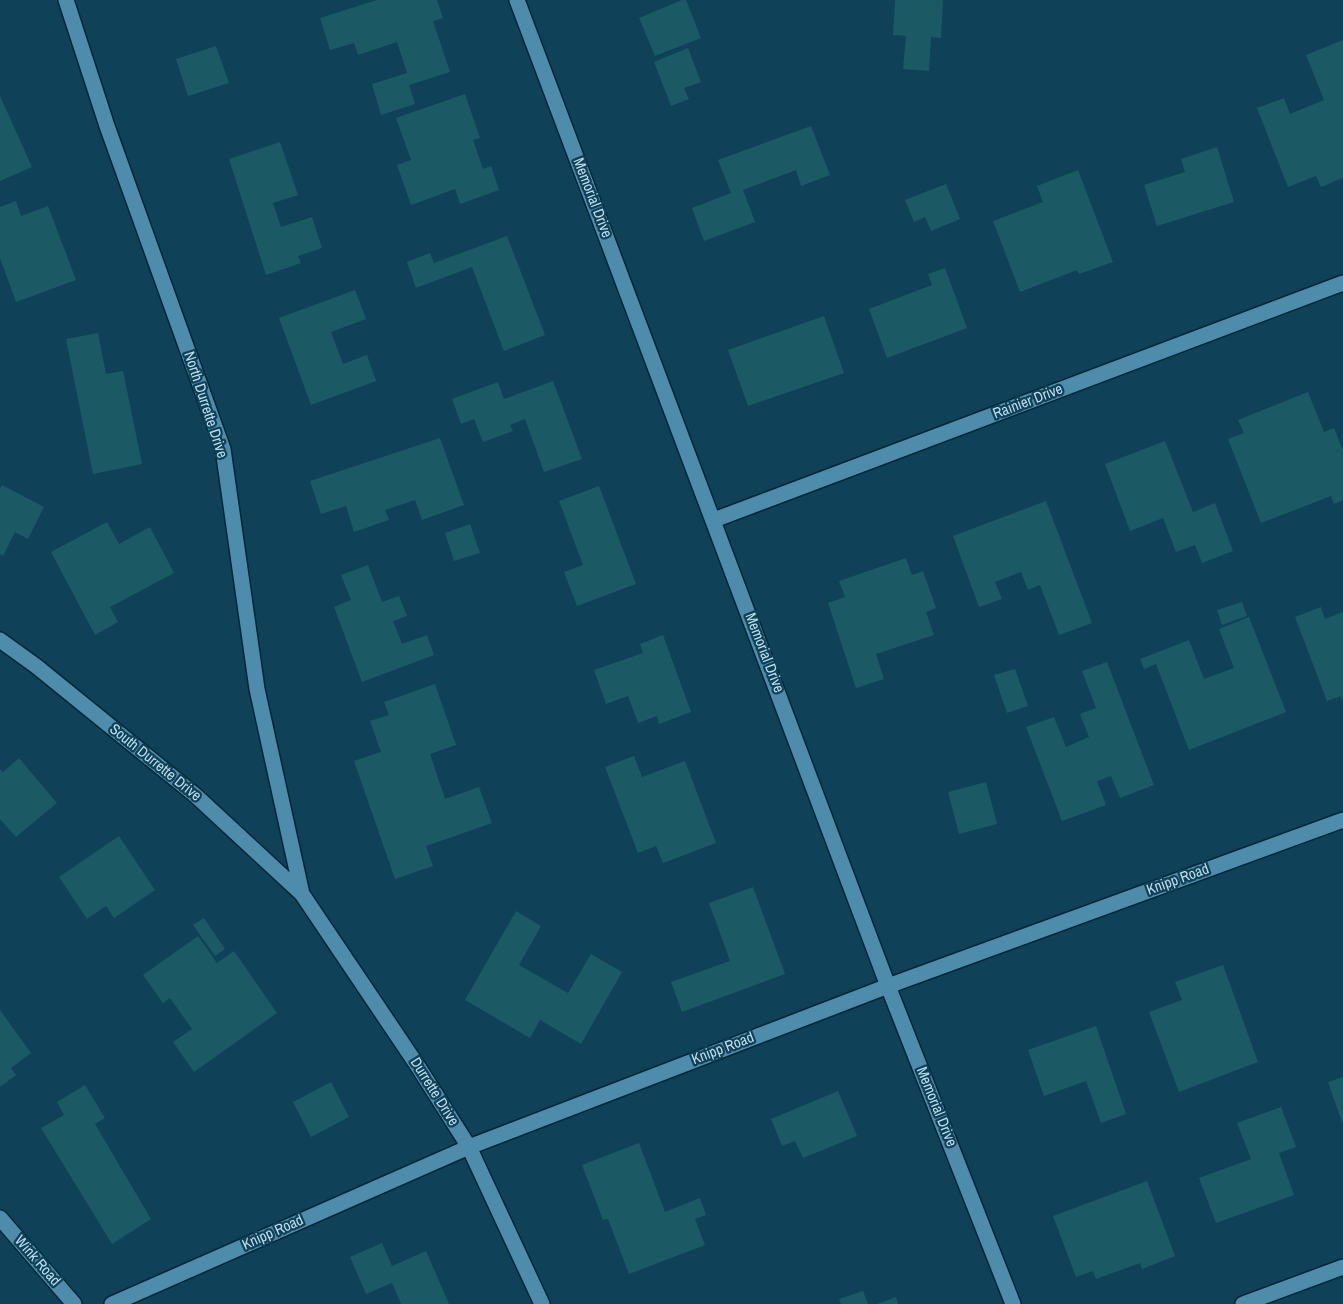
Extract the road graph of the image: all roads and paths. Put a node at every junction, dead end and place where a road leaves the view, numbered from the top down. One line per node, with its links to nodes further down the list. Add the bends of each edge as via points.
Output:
1 (66, 0): 7 (street, North Durrette Drive, via 223,449 257,689)
2 (517, 0): 4 (street, Memorial Drive)
3 (1343, 283): 4 (street, Rainier Drive)
4 (714, 520): 8 (street, Memorial Drive)
5 (0, 640): 7 (street, South Durrette Drive, via 195,795)
6 (1343, 819): 8 (street, Knipp Road)
7 (302, 894): 9 (street, Durrette Drive)
8 (888, 986): 9 (street, Knipp Road); 15 (street, Memorial Drive)
9 (469, 1147): 13 (street, Knipp Road); 14 (street, Durrette Drive)
10 (0, 1218): 12 (street, Wink Road)
11 (1343, 1267): 16 (street)
12 (74, 1304)
13 (112, 1304)
14 (542, 1304)
15 (1013, 1304)
16 (1243, 1304)

